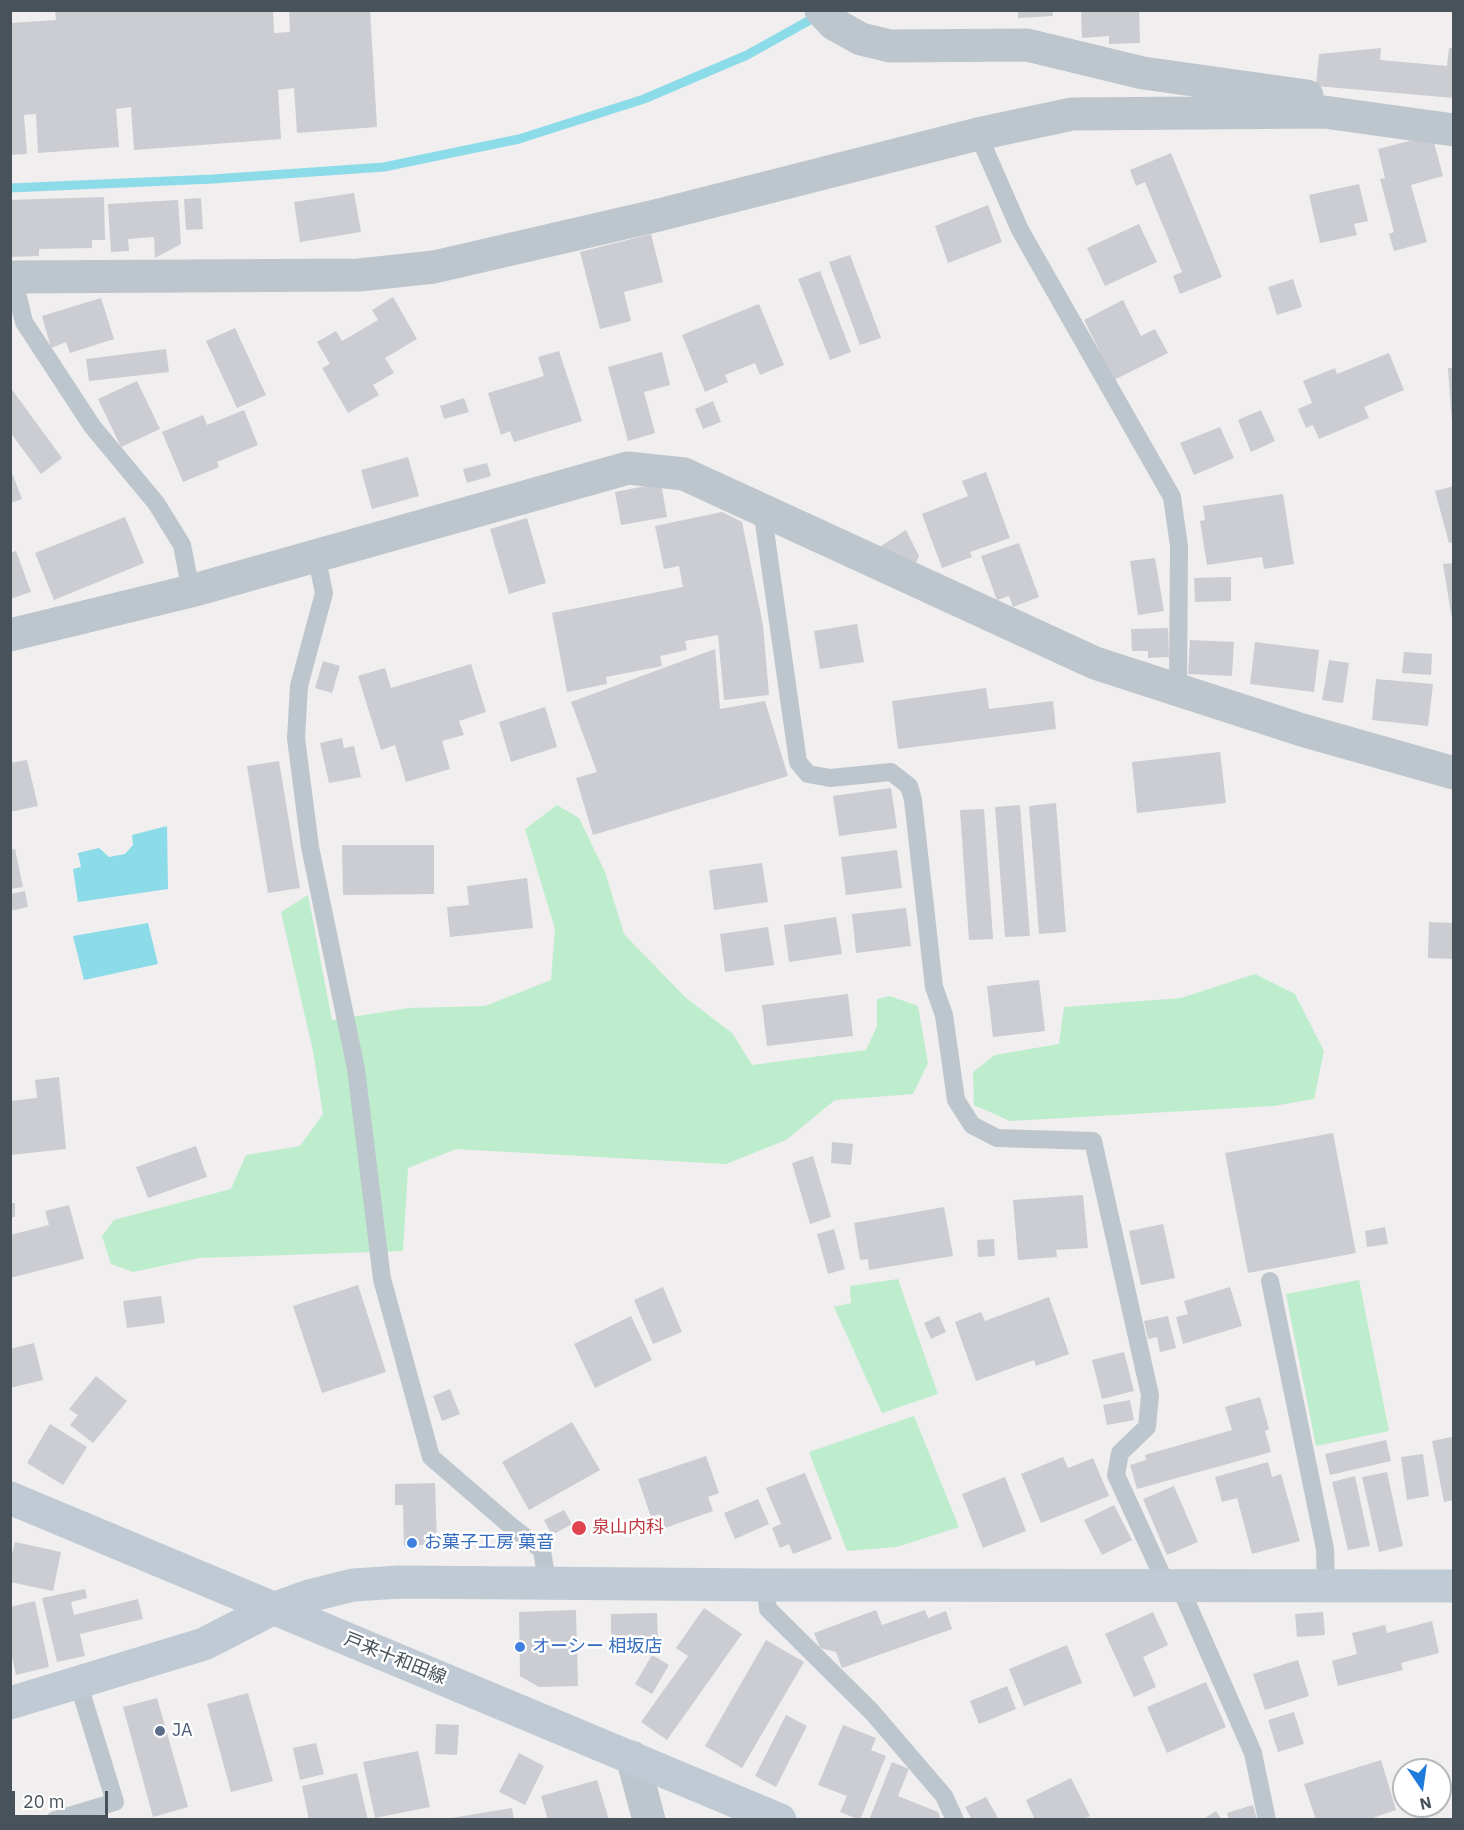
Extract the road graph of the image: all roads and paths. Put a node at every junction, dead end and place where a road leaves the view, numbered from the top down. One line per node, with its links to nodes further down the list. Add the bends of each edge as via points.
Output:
1 (827, 17): 2 (street, via 861,39 890,46 1027,45 1153,75 1292,93 1319,99)
2 (1340, 114): 3 (street); 4 (street, via 1072,114)
3 (1449, 127)
4 (978, 134): 5 (street, via 434,267 359,275); 10 (lane, via 1020,230 1172,497 1179,546)
5 (12, 277): 8 (lane, via 24,322 92,426 156,503 182,545)
6 (762, 509): 7 (street, via 684,474 628,468); 10 (street, via 1095,663); 16 (lane, via 798,762 808,774 830,778 891,772 909,786 934,987 944,1015 956,1100 972,1125 997,1138 1093,1141 1150,1395 1147,1427 1120,1453 1116,1475)
7 (316, 555): 8 (street); 14 (lane, via 324,593 299,686 296,738 310,847 356,1069 382,1278 430,1457 542,1550)
8 (191, 591): 9 (street)
9 (10, 635)
10 (1178, 690): 11 (street)
11 (1454, 773)
12 (1270, 1281): 17 (lane, via 1325,1549)
13 (10, 1498): 19 (street, 戸来十和田線)
14 (547, 1583): 15 (street); 19 (street, via 353,1585)
15 (765, 1585): 16 (street); 26 (lane, via 768,1609 872,1712 944,1796)
16 (1172, 1585): 17 (street); 27 (lane, via 1253,1753)
17 (1326, 1585): 18 (street)
18 (1454, 1586)
19 (272, 1609): 20 (street, via 204,1644); 22 (street, 戸来十和田線)
20 (78, 1682): 21 (street); 23 (lane, via 115,1802)
21 (10, 1703)
22 (632, 1757): 24 (street); 25 (street, 戸来十和田線)
23 (55, 1820)
24 (649, 1820)
25 (780, 1820)
26 (955, 1820)
27 (1267, 1820)

